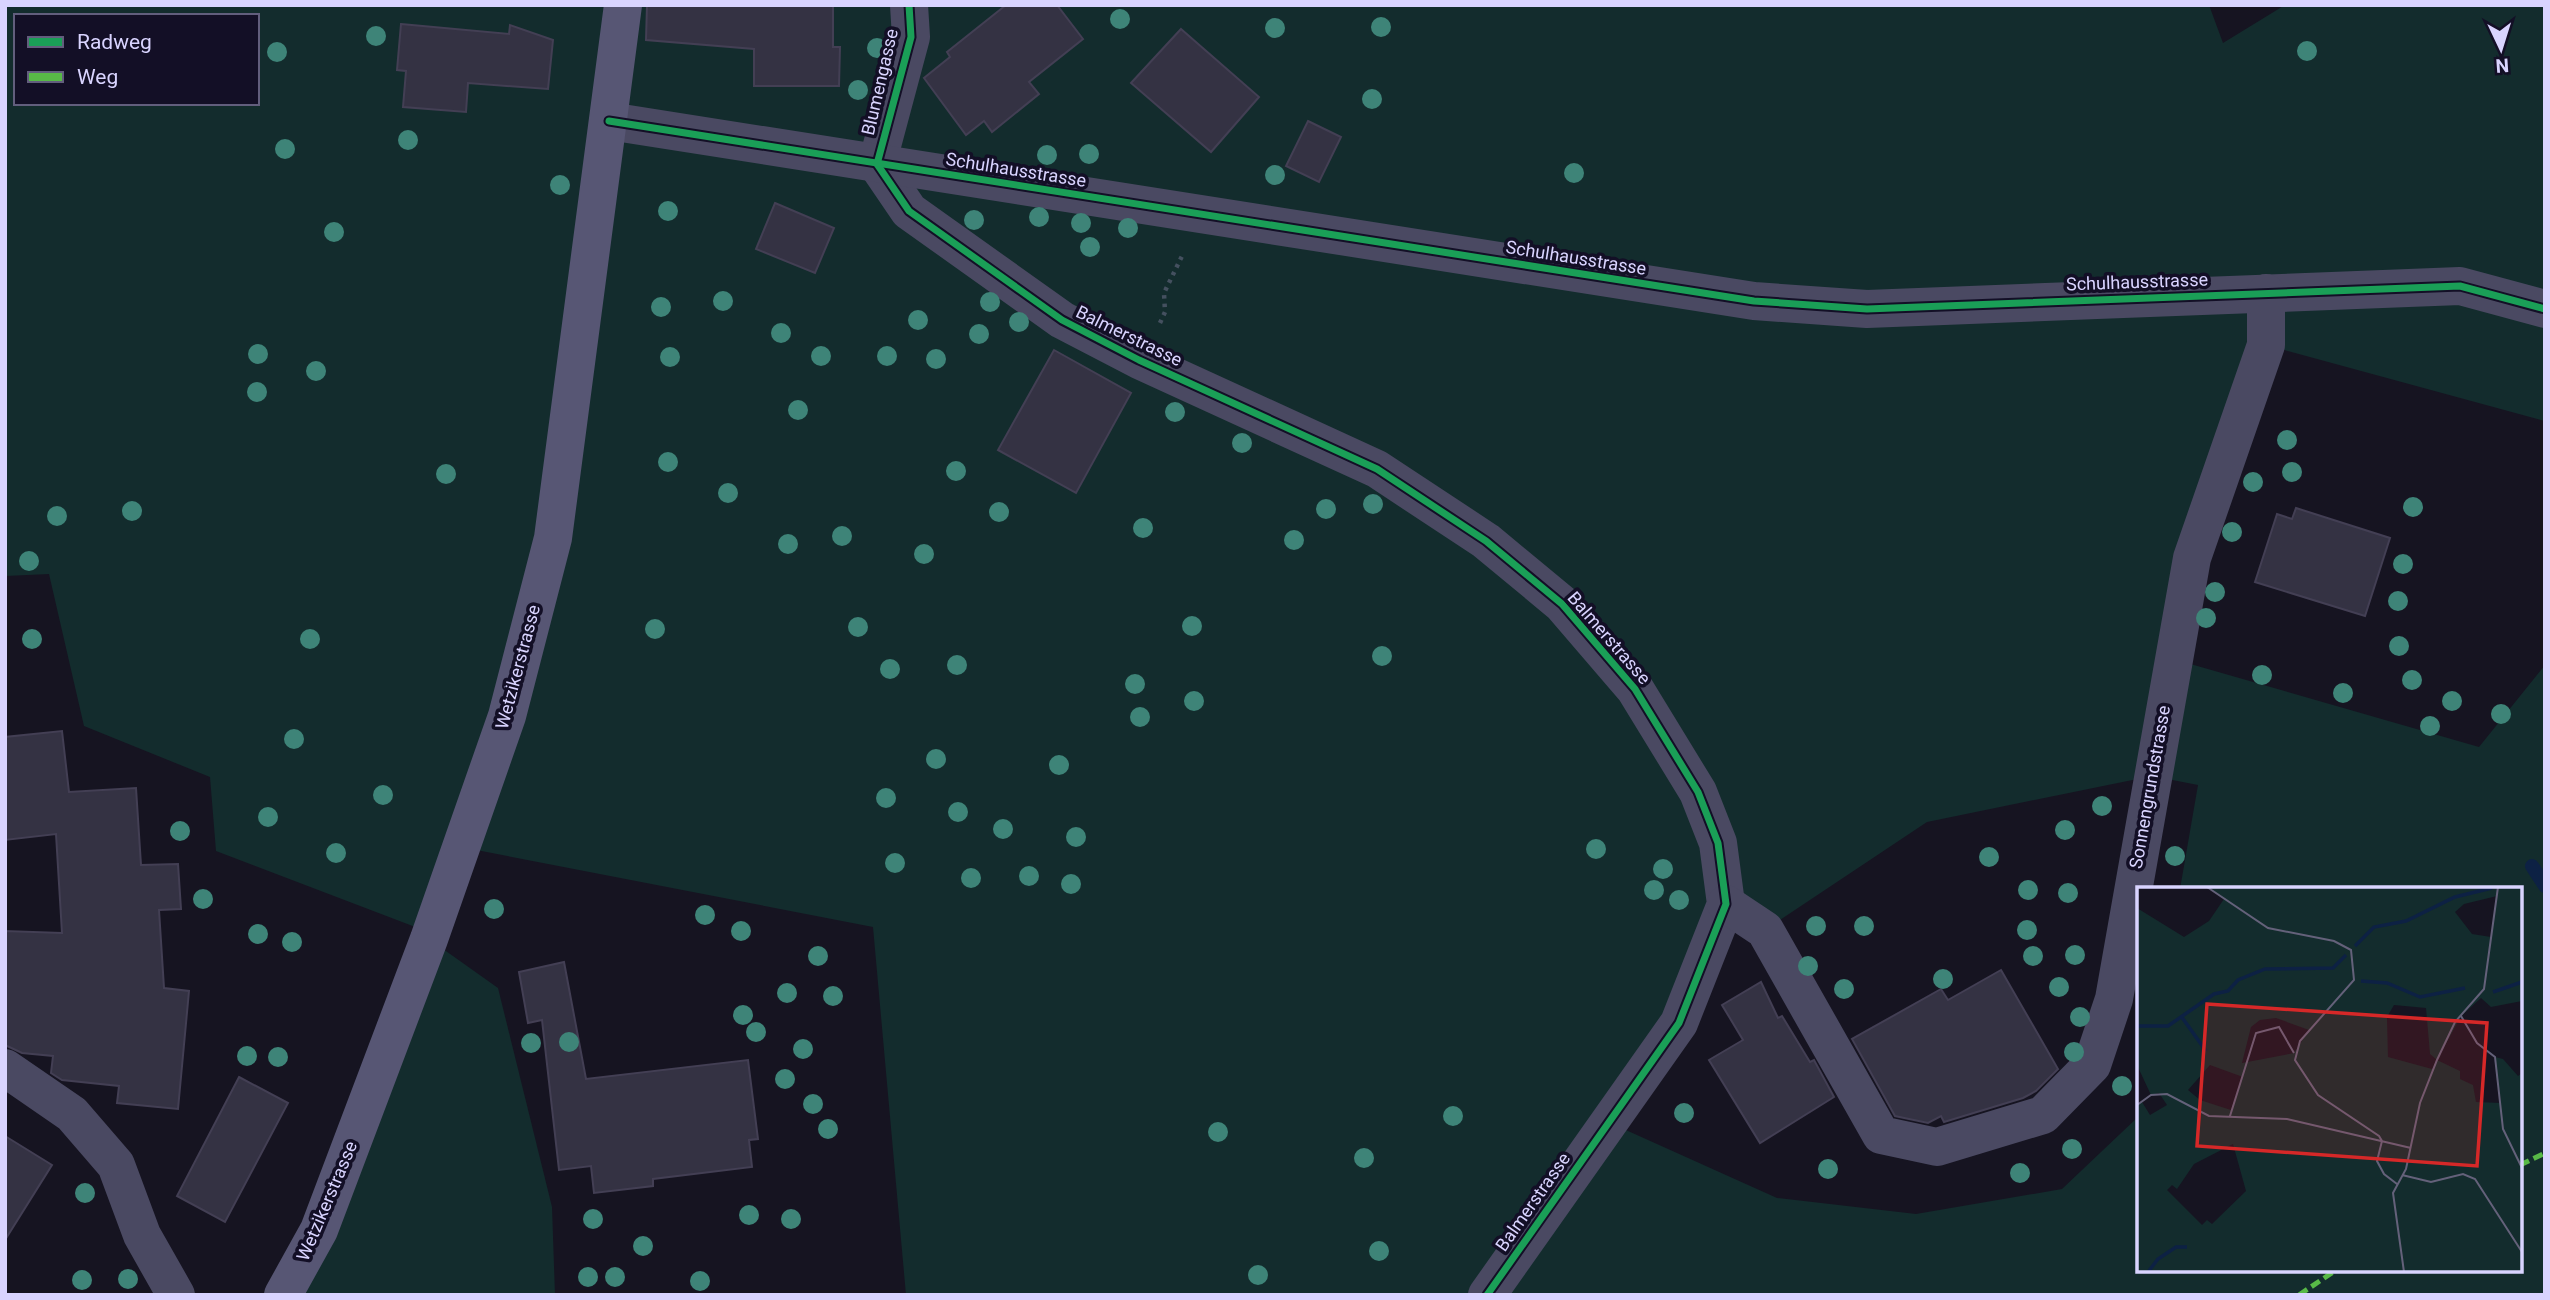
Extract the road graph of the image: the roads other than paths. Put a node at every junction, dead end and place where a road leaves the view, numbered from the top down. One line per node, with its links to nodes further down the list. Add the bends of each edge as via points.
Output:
1 (623, 5): 3 (street, Wetzikerstrasse)
2 (909, 5): 4 (street, Blumengasse, via 911,37)
3 (609, 121): 4 (street, Schulhausstrasse); 10 (street, Wetzikerstrasse, via 553,538 506,716 429,939 319,1230)
4 (877, 164): 5 (street, Schulhausstrasse, via 1754,300 1867,309); 7 (street, Balmerstrasse, via 909,211 1062,320 1377,469 1486,541 1562,604 1635,689 1698,792 1718,842)
5 (2266, 293): 6 (street, Schulhausstrasse, via 2460,286); 7 (street, Sonnengrundstrasse, via 2266,345 2192,558 2114,999 2092,1066 2043,1115 1937,1147 1881,1135 1765,930)
6 (2545, 309)
7 (1726, 904): 11 (street, Balmerstrasse, via 1679,1023)
8 (5, 1068): 9 (street, via 72,1114 117,1165 142,1235)
9 (176, 1295)
10 (283, 1295)
11 (1487, 1295)

